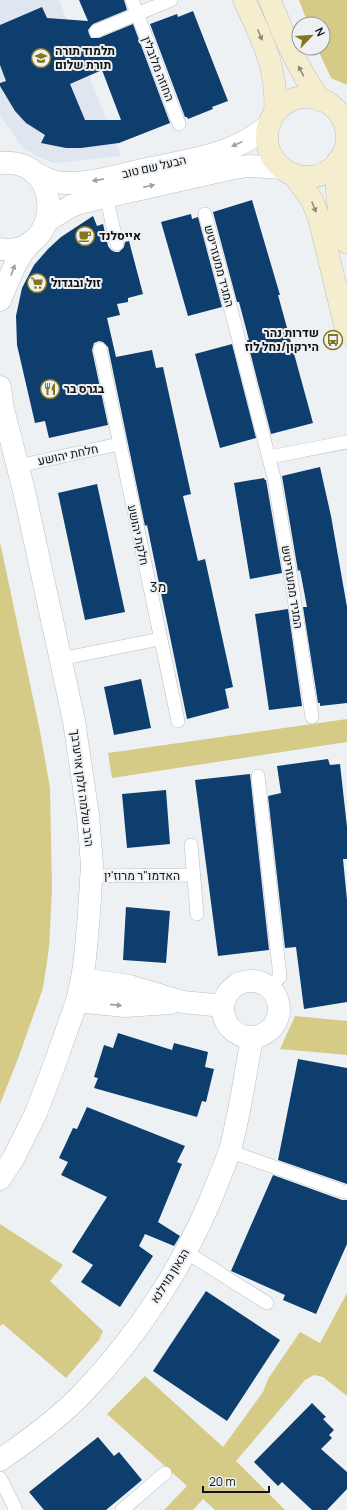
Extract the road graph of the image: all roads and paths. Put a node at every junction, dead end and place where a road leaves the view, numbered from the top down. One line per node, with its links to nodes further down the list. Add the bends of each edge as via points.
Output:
1 (132, 0): 5 (lane, החוזה מלובלין)
2 (171, 0): 5 (lane)
3 (244, 0): 8 (main road, one-way to 8, via 271,62 276,96)
4 (270, 0): 7 (main road, one-way to 4, via 302,72)
5 (138, 13): 6 (lane); 9 (lane, החוזה מלובלין)
6 (96, 31)
7 (332, 103): 8 (main road, via 308,97 296,98 284,104); 11 (main road, via 345,126)
8 (272, 118): 12 (street, הבעל שם טוב, one-way to 12, via 264,129 252,137 208,156 97,180 59,182); 13 (main road, via 267,136 269,148 274,159)
9 (179, 124)
10 (0, 151): 12 (street, הבעל שם טוב)
11 (343, 154): 13 (main road, via 329,170 318,175 305,176); 18 (main road, via 336,195)
12 (18, 167): 16 (street, via 42,182 48,194 50,208)
13 (288, 171): 14 (street, הבעל שם טוב, one-way to 13, via 248,166); 22 (main road, one-way to 22, via 312,200 319,218)
14 (106, 196): 16 (street, הבעל שם טוב, via 71,206); 19 (lane)
15 (205, 214): 27 (lane, המגיד ממעזריטש)
16 (47, 221): 17 (street)
17 (31, 242): 20 (street, via 18,248); 21 (street, one-way to 17, via 16,262)
18 (347, 243)
19 (117, 244)
20 (0, 249)
21 (0, 300)
22 (347, 333)
23 (100, 349): 26 (lane, חלקת יהושע)
24 (0, 387): 28 (street, הרב שלמה זלמן אויערבך)
25 (347, 442): 27 (lane)
26 (119, 444): 28 (lane, חלחת יהושע); 29 (lane, חלקת יהושע)
27 (270, 457): 31 (lane, המגיד ממעזריטש)
28 (18, 466): 30 (street, הרב שלמה זלמן אויערבך)
29 (160, 639): 30 (lane); 32 (lane, חלקת יהושע)
30 (60, 659): 36 (street, הרב שלמה זלמן אויערבך, via 83,777 92,865)
31 (312, 717)
32 (178, 721)
33 (258, 776): 39 (lane, via 280,977)
34 (191, 845): 35 (lane)
35 (193, 875): 36 (lane, האדמו"ר מרוז'ין); 37 (lane)
36 (90, 876): 38 (street, הרב שלמה זלמן אויערבך)
37 (197, 914)
38 (82, 979): 40 (street, הרב שלמה זלמן אויערבך); 41 (street, via 129,986)
39 (269, 987): 42 (street, via 256,981 242,982 230,989); 43 (street, via 278,1001 278,1018 268,1032)
40 (77, 1001): 41 (street, one-way to 41, via 125,1006); 45 (street, הרב שלמה זלמן אויערבך, via 36,1113)
41 (183, 1002): 42 (street)
42 (223, 1006): 43 (street, via 225,1020 230,1028 242,1037)
43 (252, 1038): 44 (street, הגאון מוילנא, via 242,1098)
44 (229, 1151): 46 (lane); 47 (street, הגאון מוילנא, via 210,1201)
45 (0, 1179)
46 (345, 1192)
47 (186, 1252): 48 (lane); 49 (street, הגאון מוילנא, via 159,1296 104,1370 58,1416 31,1439)
48 (267, 1303)
49 (0, 1460)
50 (165, 1473): 53 (lane)
51 (0, 1478): 52 (lane)
52 (16, 1510)
53 (122, 1510)

